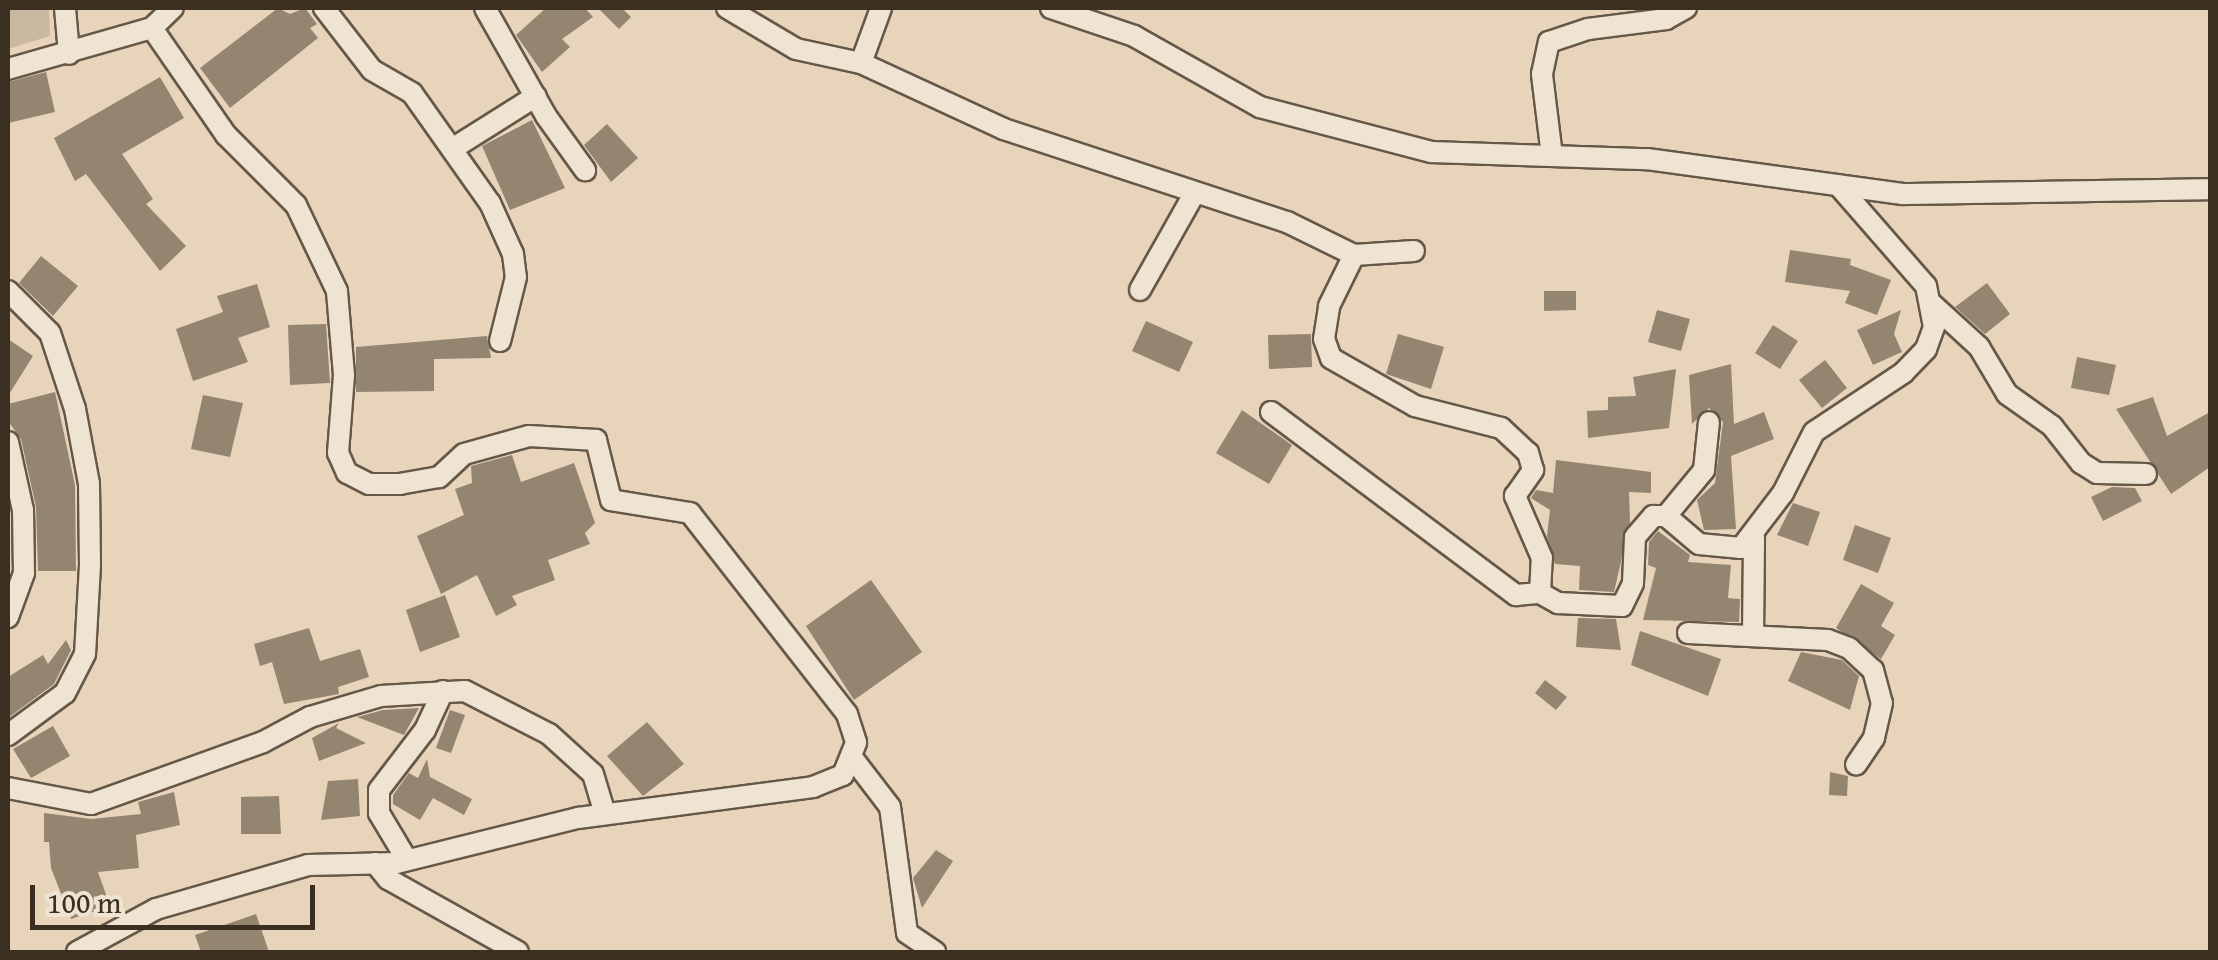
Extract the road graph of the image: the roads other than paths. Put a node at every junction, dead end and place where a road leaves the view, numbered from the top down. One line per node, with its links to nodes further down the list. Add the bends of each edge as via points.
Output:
1 (65, 8): 10 (street)
2 (173, 8): 9 (street)
3 (324, 8): 14 (street, via 372,70 412,93)
4 (486, 8): 13 (street)
5 (727, 8): 11 (street, via 796,50)
6 (882, 8): 11 (street)
7 (1051, 8): 15 (street, via 1134,36 1260,107 1431,152)
8 (1686, 8): 15 (street, via 1666,19 1588,29 1550,42 1542,74)
9 (152, 28): 10 (street); 38 (street, via 226,135 296,205 337,291 344,375 338,453 347,473 369,484 401,484 440,477 464,454 528,436 596,440 611,500 690,514 716,544 847,714)
10 (69, 54): 12 (street)
11 (860, 62): 19 (street, via 1004,128)
12 (8, 68)
13 (536, 96): 14 (street); 16 (street)
14 (452, 149): 25 (street, via 490,203 513,254 516,277)
15 (1552, 156): 17 (street, via 1647,159)
16 (586, 170)
17 (1838, 186): 18 (street, via 1903,194); 24 (street, via 1926,286)
18 (2210, 189)
19 (1194, 194): 21 (street, via 1287,222); 22 (street)
20 (1414, 250): 21 (street)
21 (1354, 256): 32 (street, via 1329,306 1324,339 1332,358 1415,406 1501,428 1528,454 1533,470 1515,496 1542,558)
22 (1140, 290)
23 (8, 292): 37 (street, via 50,333 76,409 88,484 90,566 85,654 66,693)
24 (1932, 304): 29 (street, via 1979,347 2007,394 2052,426 2082,464 2097,473); 31 (street, via 1926,348 1903,373 1814,432)
25 (500, 341)
26 (1271, 412): 32 (street, via 1516,596)
27 (1708, 422): 30 (street, via 1704,470)
28 (8, 442): 33 (street, via 24,510 24,573)
29 (2146, 474)
30 (1666, 516): 31 (street, via 1699,544 1722,551); 32 (street, via 1641,525 1629,600 1622,606 1558,603)
31 (1754, 537): 35 (street)
32 (1540, 593)
33 (8, 617)
34 (1688, 634): 35 (street)
35 (1754, 636): 39 (street, via 1828,640 1873,670 1882,703 1874,738)
36 (443, 691): 40 (street, via 382,696 310,718 264,742 91,804); 41 (street, via 466,691 501,705 549,734 593,774); 42 (street, via 425,730 379,790 379,813)
37 (8, 735)
38 (854, 760): 41 (street, via 843,775 813,787); 46 (street, via 890,806 908,934)
39 (1856, 765)
40 (8, 788)
41 (605, 814): 42 (street)
42 (408, 860): 43 (street)
43 (375, 864): 44 (street, via 308,865 242,882 156,909); 45 (street, via 388,880)
44 (77, 952)
45 (518, 952)
46 (936, 952)

